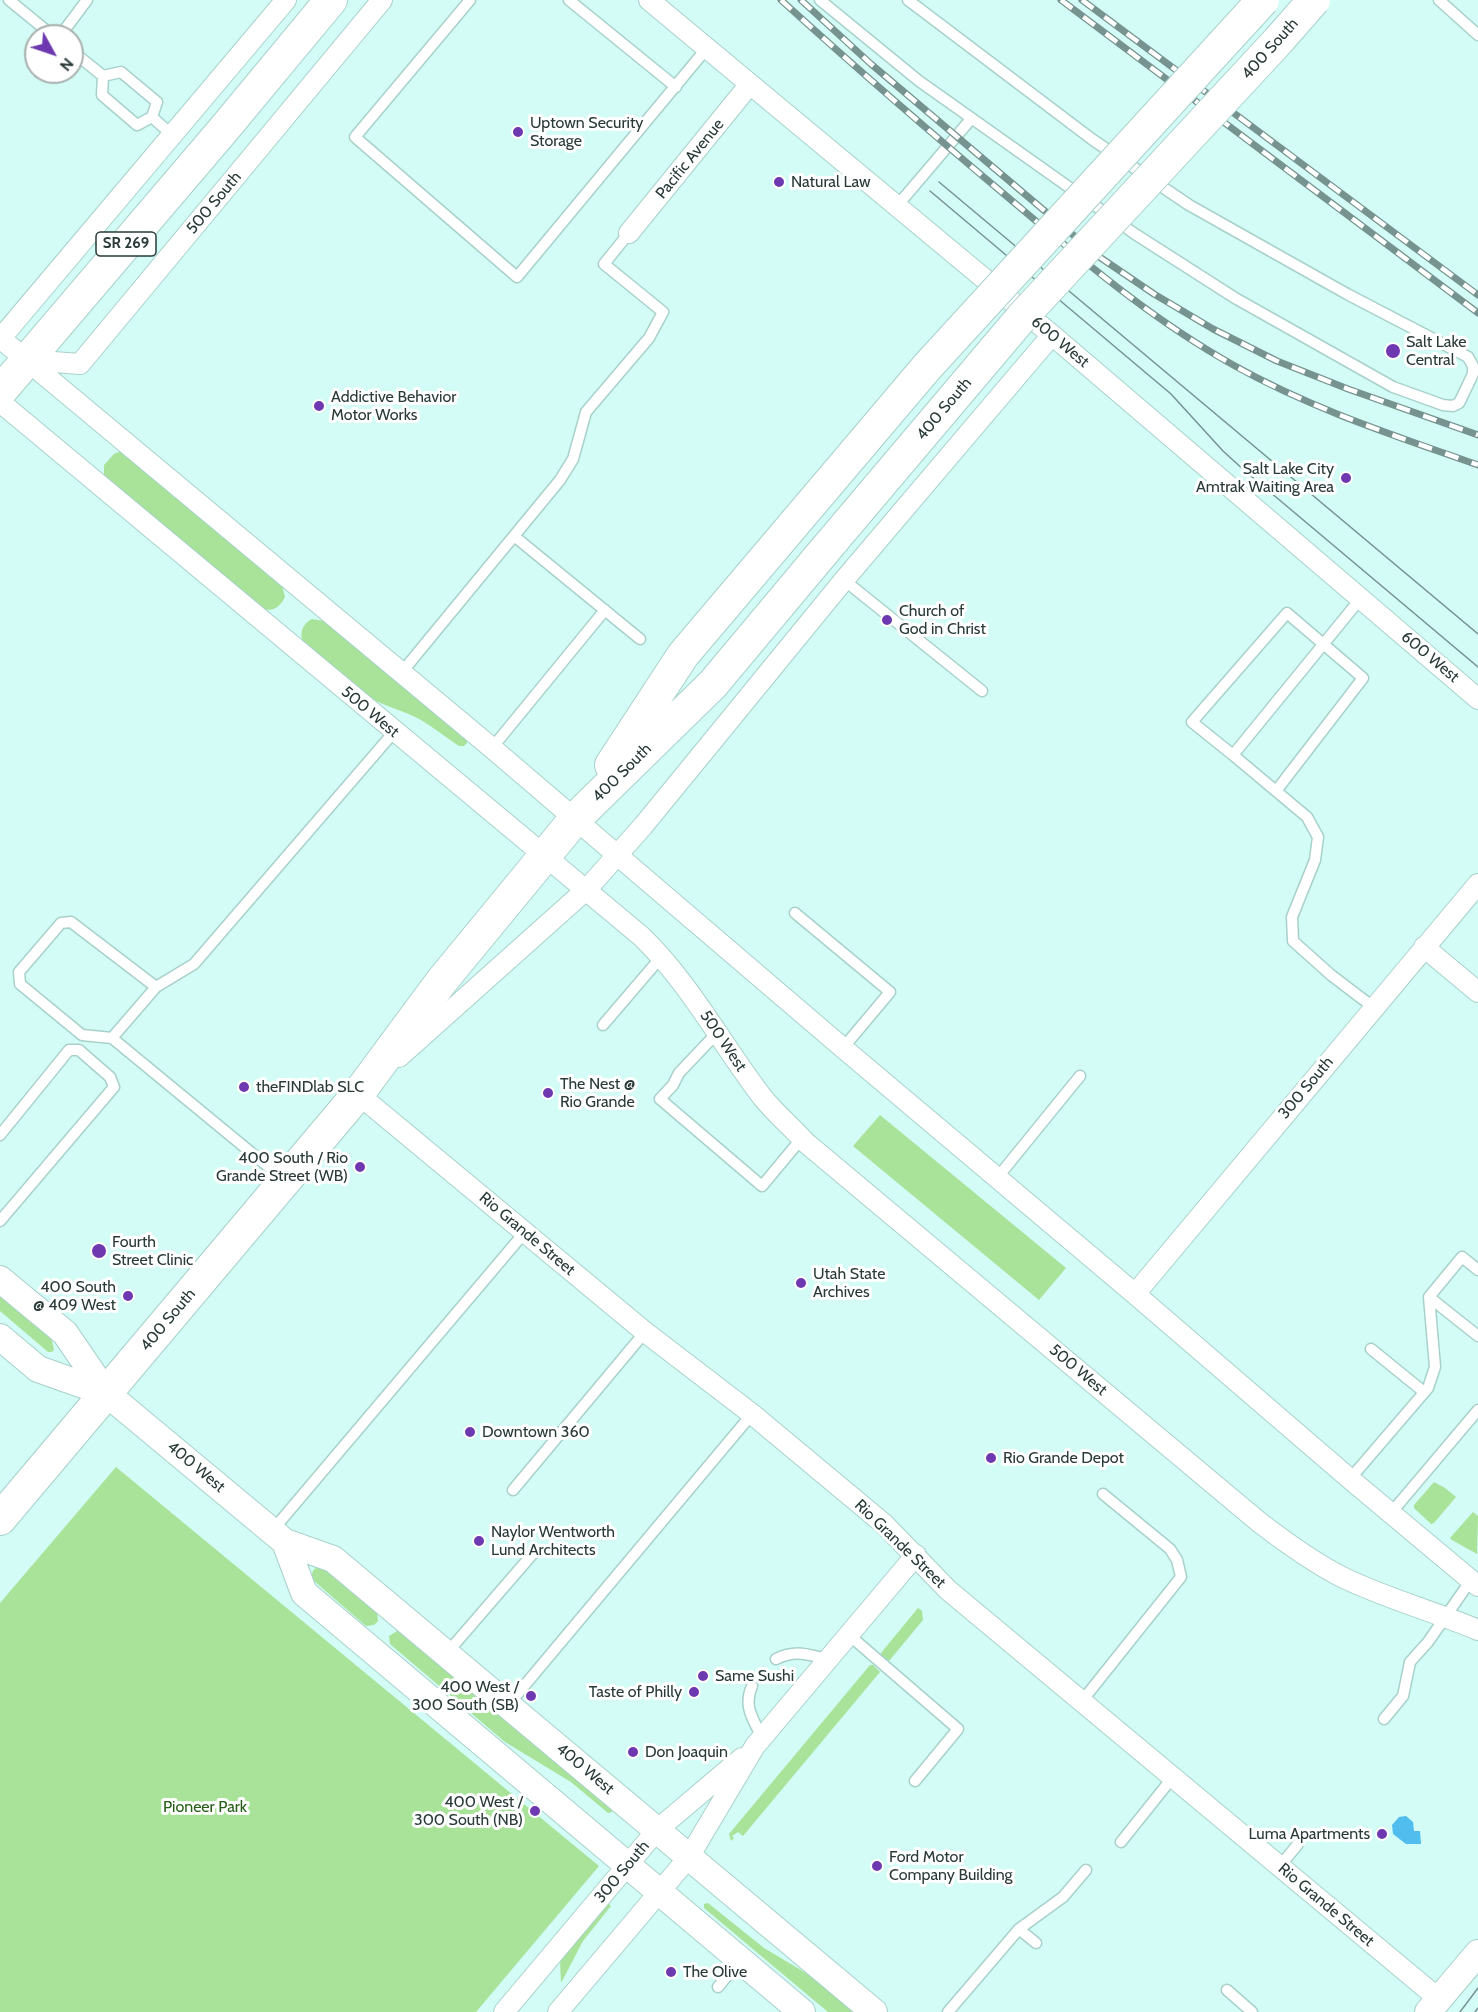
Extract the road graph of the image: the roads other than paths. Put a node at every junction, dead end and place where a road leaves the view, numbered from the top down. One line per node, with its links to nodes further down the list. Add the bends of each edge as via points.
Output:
1 (9, 0): 14 (lane)
2 (87, 0): 15 (lane)
3 (286, 0): 24 (street)
4 (331, 0): 29 (main road, SR 269)
5 (382, 0): 29 (street, 500 South, via 80,364)
6 (470, 0): 21 (lane, via 355,137 517,277)
7 (569, 0): 21 (lane)
8 (649, 0): 17 (street, 600 West)
9 (820, 0): 23 (lane)
10 (908, 0): 23 (lane, via 1093,140 1189,205 1468,357 1474,370 1459,403 1453,406 1431,402 1393,387 1235,298 1135,234)
11 (1263, 0): 45 (main road, 400 South, bridge, via 927,367 683,655)
12 (1314, 0): 45 (main road, 400 South, bridge, via 1022,317 713,684)
13 (1439, 0): 16 (lane)
14 (38, 24)
15 (69, 24)
16 (1478, 35)
17 (707, 48): 20 (street, 600 West); 21 (lane)
18 (84, 60): 19 (lane)
19 (103, 75): 22 (lane, via 121,72 157,102); 22 (lane, via 102,95 138,125)
20 (750, 84): 25 (street, 600 West); 26 (street, Pacific Avenue)
21 (676, 87)
22 (152, 117): 24 (lane)
23 (971, 119): 25 (lane)
24 (172, 135): 28 (street)
25 (897, 206): 27 (street, 600 West)
26 (629, 233): 32 (lane, via 604,264 663,312 649,338 586,412 573,459)
27 (1052, 335): 33 (street, 400 South); 34 (street, 600 West)
28 (0, 338): 29 (street)
29 (27, 360): 30 (main road, SR 269); 38 (street)
30 (0, 392)
31 (0, 402): 41 (street, 500 West)
32 (514, 536): 35 (lane); 38 (lane)
33 (844, 580): 39 (lane); 46 (street, 400 South)
34 (1361, 598): 37 (lane); 40 (street, 600 West)
35 (605, 610): 36 (lane); 42 (lane)
36 (640, 639)
37 (1325, 644): 43 (lane); 43 (lane, via 1287,613 1192,722); 44 (lane, via 1364,678)
38 (402, 672): 42 (street)
39 (982, 691)
40 (1474, 695)
41 (394, 732): 47 (street, 500 West); 53 (lane, via 195,964)
42 (492, 748): 45 (street)
43 (1233, 755): 44 (lane)
44 (1276, 791): 55 (lane, via 1307,818 1318,837 1315,860 1292,917 1293,941)
45 (576, 819): 46 (street); 47 (main road, 400 South)
46 (617, 854): 49 (street, 400 South); 59 (street)
47 (545, 855): 49 (street, 500 West); 61 (main road, 400 South, via 441,982)
48 (1478, 884): 51 (street, 300 South)
49 (586, 889): 52 (street, 500 West); 61 (street, 400 South)
50 (795, 913): 59 (lane, via 890,992)
51 (1424, 947): 54 (street); 55 (street, 300 South)
52 (662, 956): 56 (lane); 57 (street, 500 West)
53 (156, 987): 58 (lane); 58 (lane, via 71,922 61,923 19,972 20,984 82,1035)
54 (1478, 992)
55 (1373, 1007): 70 (street, 300 South)
56 (603, 1025)
57 (717, 1033): 63 (street, 500 West, via 765,1101); 63 (lane, via 660,1099 762,1186)
58 (112, 1038): 65 (lane)
59 (843, 1048): 64 (street)
60 (1080, 1076): 64 (lane)
61 (358, 1094): 65 (main road, 400 South); 67 (street, Rio Grande Street)
62 (0, 1135): 66 (lane, via 69,1050 79,1050 110,1077 114,1087)
63 (802, 1138): 89 (street, 500 West, via 1284,1541 1342,1577)
64 (997, 1178): 70 (street)
65 (285, 1180): 77 (main road, 400 South)
66 (0, 1221)
67 (525, 1232): 72 (street, Rio Grande Street); 85 (lane)
68 (1478, 1270): 71 (lane, via 1462,1257)
69 (0, 1279): 77 (street, 400 West, via 65,1333)
70 (1135, 1294): 80 (street)
71 (1429, 1297): 73 (lane); 76 (lane, via 1435,1367)
72 (645, 1332): 79 (street, Rio Grande Street); 81 (lane)
73 (1478, 1336)
74 (0, 1337): 77 (street, 400 West, via 38,1369)
75 (1371, 1349): 76 (lane)
76 (1424, 1392): 80 (lane)
77 (106, 1393): 84 (main road, 400 South); 85 (street, 400 West)
78 (1478, 1410): 83 (lane)
79 (752, 1414): 87 (street, Rio Grande Street); 97 (lane)
80 (1350, 1479): 83 (street)
81 (513, 1490)
82 (1103, 1494): 96 (lane, via 1170,1549 1182,1577)
83 (1391, 1513): 88 (street)
84 (0, 1519)
85 (279, 1536): 92 (street, 400 West, via 333,1559); 106 (street, 400 West, via 304,1593)
86 (536, 1550): 92 (lane)
87 (916, 1555): 91 (street, 300 South); 96 (street, Rio Grande Street, via 948,1590)
88 (1474, 1583): 89 (lane)
89 (1446, 1616): 90 (street, 500 West); 98 (lane, via 1410,1662 1403,1696)
90 (1478, 1630)
91 (849, 1635): 94 (street, 300 South); 101 (lane, via 958,1729)
92 (447, 1653): 97 (street, 400 West)
93 (776, 1659): 94 (lane, via 796,1652)
94 (828, 1659): 99 (street, 300 South)
95 (752, 1686): 99 (lane, via 748,1708)
96 (1082, 1701): 100 (street, Rio Grande Street)
97 (509, 1704): 102 (street, 400 West)
98 (1384, 1719)
99 (759, 1742): 102 (street, 300 South); 105 (street, 300 South)
100 (1173, 1777): 103 (lane); 107 (street, Rio Grande Street)
101 (915, 1781)
102 (657, 1830): 105 (street, 400 West); 106 (street, 300 South)
103 (1121, 1842)
104 (1298, 1844): 107 (lane)
105 (689, 1857): 109 (street, 300 South); 120 (street, 400 West)
106 (628, 1865): 109 (street, 400 West); 117 (street, 300 South)
107 (1280, 1866): 116 (street, Rio Grande Street)
108 (1086, 1870): 110 (lane, via 1063,1897)
109 (660, 1892): 113 (street, 400 West); 118 (street, 300 South)
110 (1018, 1929): 111 (lane); 121 (lane)
111 (1036, 1943)
112 (1478, 1953): 116 (street)
113 (741, 1960): 114 (lane); 119 (street, 400 West)
114 (718, 1987)
115 (1227, 1990): 122 (lane)
116 (1434, 2006)
117 (504, 2012)
118 (558, 2012)
119 (802, 2012)
120 (874, 2012)
121 (948, 2012)
122 (1252, 2012)

